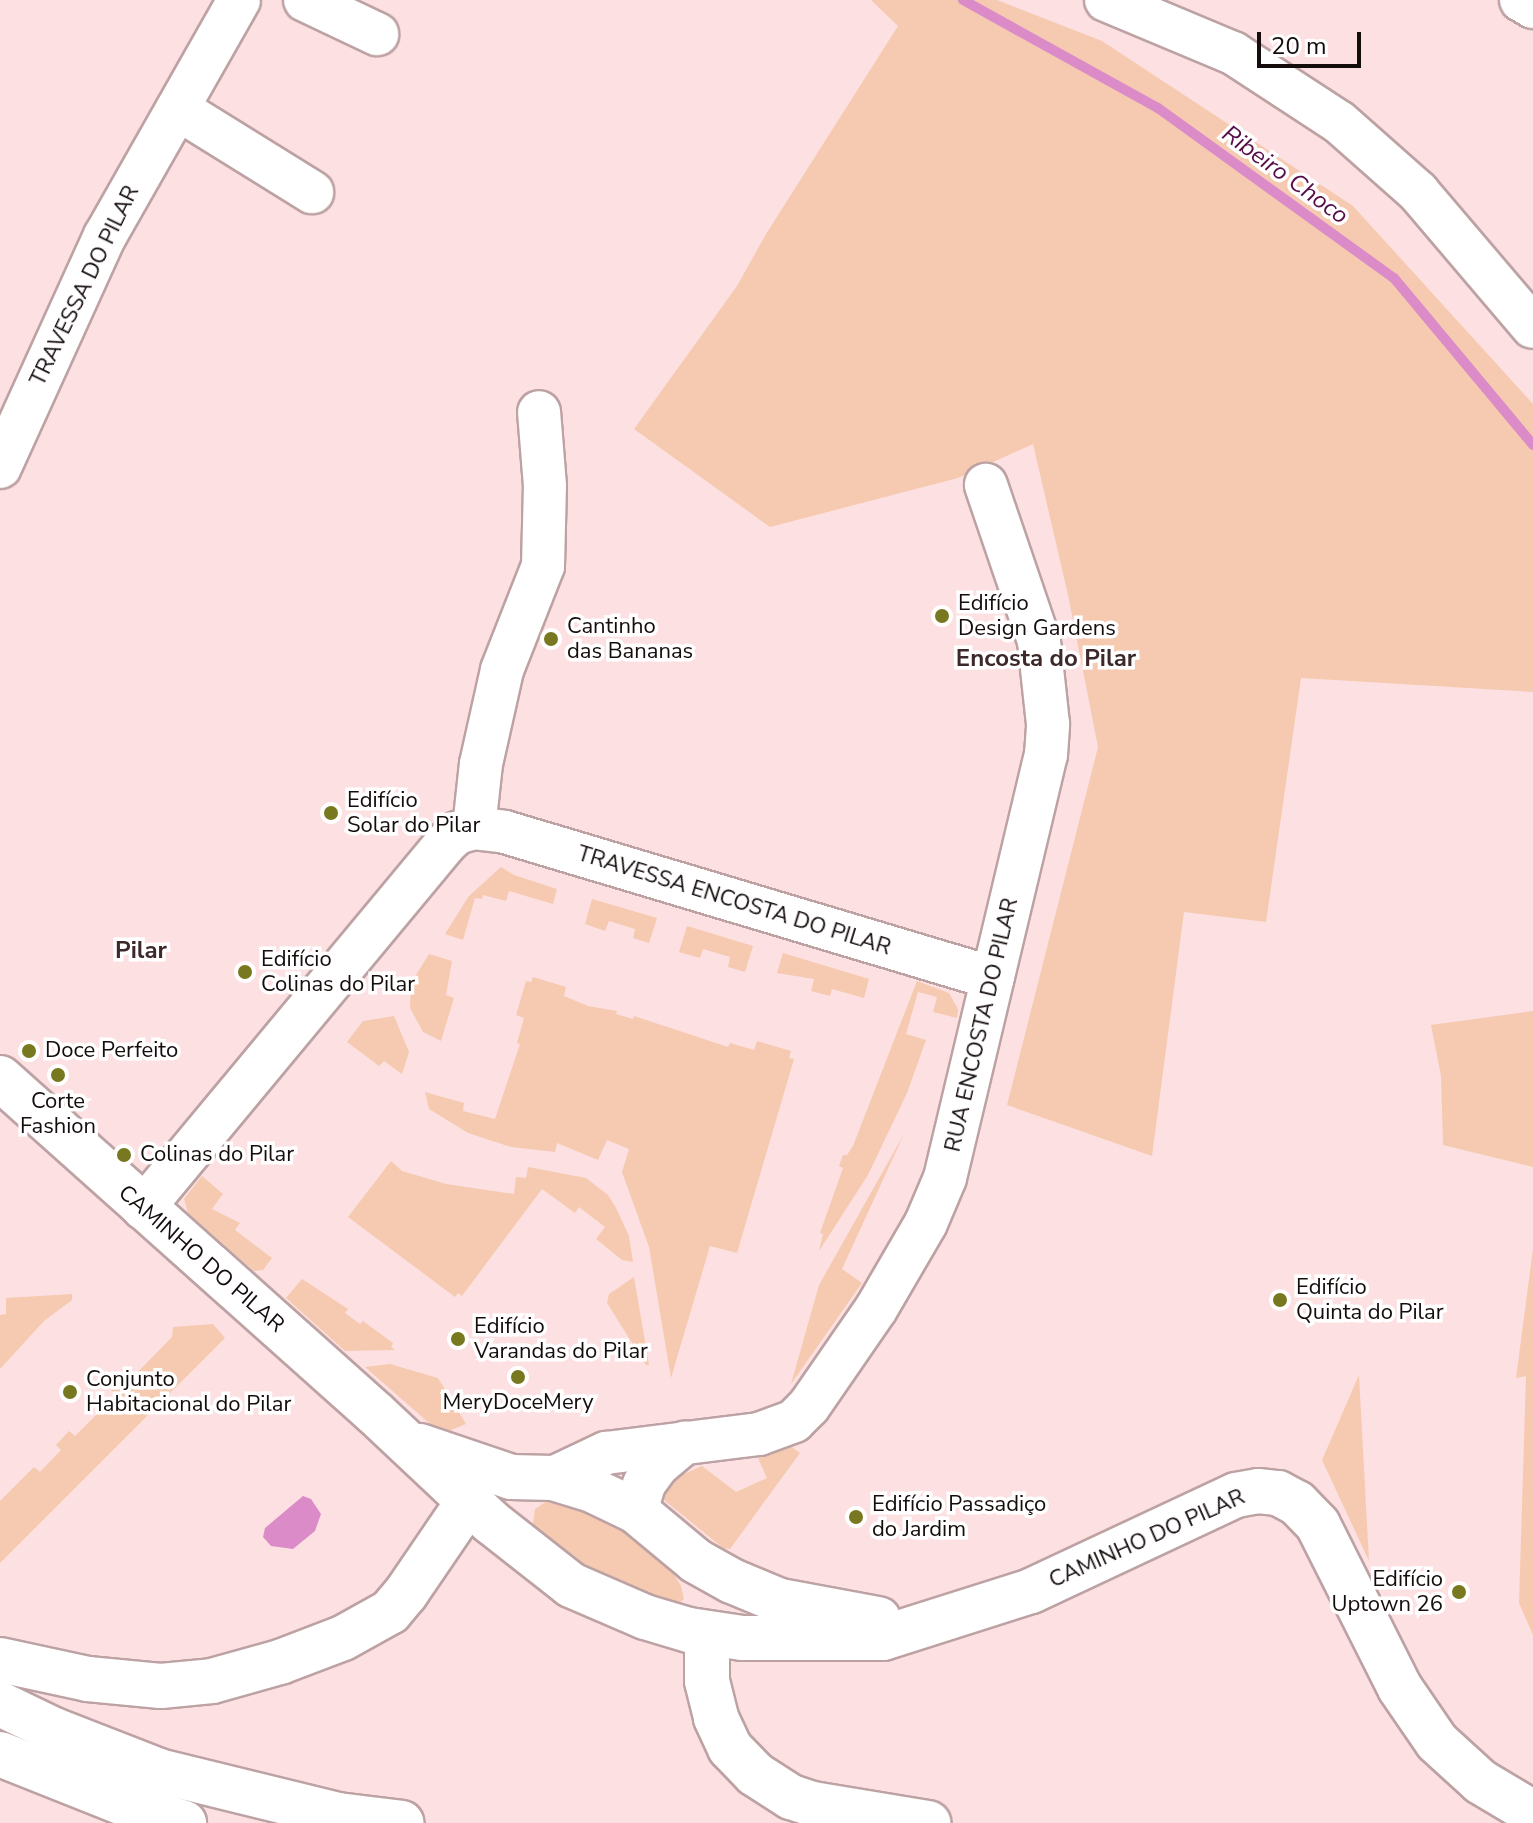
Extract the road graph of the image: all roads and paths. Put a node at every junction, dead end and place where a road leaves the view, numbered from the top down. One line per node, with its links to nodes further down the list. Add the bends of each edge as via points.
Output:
1 (239, 0): 7 (street, TRAVESSA DO PILAR)
2 (305, 0): 6 (street)
3 (1106, 0): 9 (street, via 1233,53 1339,122 1418,192)
4 (1521, 0): 5 (street)
5 (1533, 7)
6 (377, 34)
7 (178, 109): 8 (street); 11 (street, TRAVESSA DO PILAR, via 105,236)
8 (312, 192)
9 (1533, 327)
10 (539, 412): 13 (street, via 545,486 543,566 502,670 481,764)
11 (0, 467)
12 (986, 485): 14 (street, RUA ENCOSTA DO PILAR, via 1039,641 1048,724 1046,755)
13 (474, 828): 14 (street, TRAVESSA ENCOSTA DO PILAR, via 505,832); 16 (street, via 445,844)
14 (993, 978): 18 (street, RUA ENCOSTA DO PILAR, via 945,1178 926,1223 876,1309 794,1421 759,1434)
15 (0, 1078): 16 (street, CAMINHO DO PILAR)
16 (143, 1208): 17 (street, CAMINHO DO PILAR)
17 (403, 1439): 19 (street, CAMINHO DO PILAR); 20 (street, CAMINHO DO PILAR)
18 (685, 1442): 19 (street, RUA ENCOSTA DO PILAR, via 606,1453); 21 (street, via 651,1474)
19 (532, 1477): 20 (street, via 482,1488); 21 (street, CAMINHO DO PILAR); 22 (street, via 527,1495 515,1508 512,1524)
20 (468, 1502): 22 (street, CAMINHO DO PILAR); 26 (street, via 390,1612 343,1638 280,1662 212,1681 161,1686 88,1679)
21 (636, 1511): 23 (street, CAMINHO DO PILAR)
22 (518, 1546): 25 (street, CAMINHO DO PILAR, via 571,1585 607,1602)
23 (696, 1561): 24 (street, CAMINHO DO PILAR, via 780,1601 859,1617); 25 (street)
24 (937, 1620): 25 (street, CAMINHO DO PILAR, via 883,1638 798,1640); 29 (street, CAMINHO DO PILAR, via 1031,1591 1236,1495 1278,1493 1297,1503 1318,1525 1400,1688 1437,1742 1481,1782)
25 (707, 1633): 32 (street, via 707,1681 716,1718 730,1748 755,1774 813,1804)
26 (0, 1660)
27 (0, 1704): 31 (street, via 159,1771 338,1815)
28 (0, 1754): 30 (street)
29 (1533, 1813)
30 (184, 1823)
31 (402, 1823)
32 (928, 1823)

